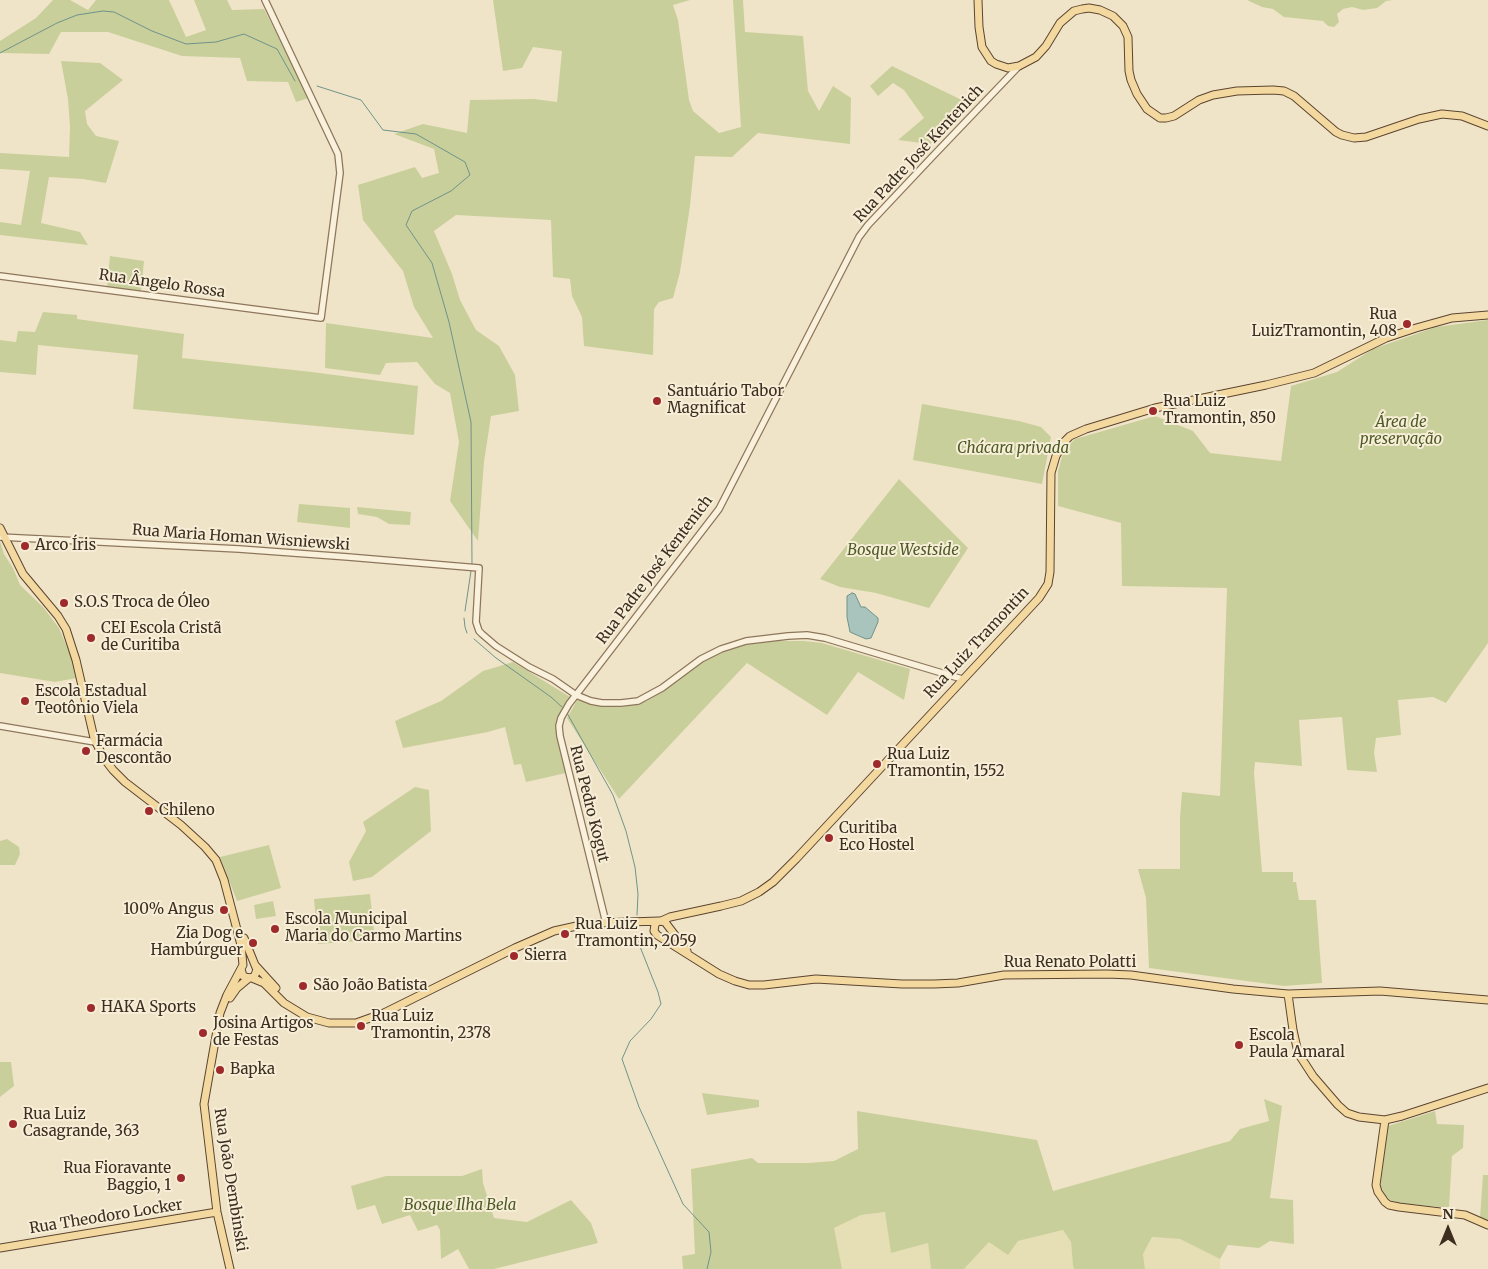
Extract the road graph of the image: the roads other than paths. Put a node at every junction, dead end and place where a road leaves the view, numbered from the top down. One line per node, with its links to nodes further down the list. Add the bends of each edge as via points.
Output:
1 (265, 0): 5 (street, Rua Ângelo Rossa, via 338,154 340,173 321,318)
2 (978, 0): 3 (main road, via 980,36 988,58 1008,68)
3 (1019, 66): 4 (main road, via 1042,52 1068,15 1082,8 1094,9 1113,16 1123,26 1128,37 1129,71 1134,87 1147,109 1160,118 1174,116 1213,95 1273,90 1294,96 1336,132 1354,138 1442,114 1462,116); 10 (street, Rua Padre José Kentenich, via 859,237 719,509)
4 (1488, 126)
5 (0, 276)
6 (1488, 314): 9 (main road, Rua Luiz Tramontin, via 1458,317 1386,338 1314,373 1156,408 1070,436 1060,448 1050,473 1051,566 1048,584 1029,610)
7 (0, 528): 8 (main road)
8 (2, 537): 10 (street, Rua Maria Homan Wisniewski, via 249,550 479,568 476,622 479,631 496,646); 12 (main road, via 23,574 66,629)
9 (962, 679): 10 (street, via 816,636 800,635 746,641 721,649 638,700 621,704 602,703); 14 (main road, Rua Luiz Tramontin, via 773,882 741,901)
10 (576, 695): 17 (street, Rua Pedro Kogut, via 561,718 559,730)
11 (0, 726): 12 (street)
12 (95, 742): 13 (main road, via 118,776 181,824 210,852 219,866)
13 (228, 893): 21 (main road); 22 (main road, via 242,945)
14 (681, 914): 15 (main road, Rua Luiz Tramontin); 18 (main road, Rua Luiz Tramontin)
15 (660, 921): 16 (main road, Rua Luiz Tramontin); 18 (main road); 19 (main road, via 654,926)
16 (634, 922): 17 (main road, Rua Luiz Tramontin); 19 (main road, Rua Luiz Tramontin)
17 (606, 923): 26 (main road, Rua Luiz Tramontin, via 568,928 538,937 363,1021 348,1024 324,1022)
18 (669, 926): 19 (main road, via 667,934); 20 (main road, Rua Renato Polatti)
19 (656, 934): 20 (main road, Rua Renato Polatti)
20 (690, 955): 24 (main road, Rua Renato Polatti, via 726,978 757,986 816,979 934,984 1004,975 1107,974)
21 (255, 966): 22 (main road, via 249,962); 23 (main road, via 257,973); 26 (main road, Rua Luiz Tramontin)
22 (242, 967): 23 (main road, via 243,976); 27 (main road, Rua João Dembinski, via 222,1007)
23 (250, 978): 26 (main road, Rua Luiz Tramontin, via 264,983); 27 (main road, Rua João Dembinski, via 234,991)
24 (1288, 994): 25 (main road, Rua Renato Polatti, via 1380,991); 29 (main road, via 1296,1048 1313,1076 1347,1113)
25 (1488, 1000)
26 (295, 1010)
27 (216, 1036): 30 (main road, Rua João Dembinski, via 204,1104)
28 (1488, 1088): 29 (main road)
29 (1385, 1120): 31 (main road, via 1376,1185 1386,1202 1399,1207 1464,1215)
30 (218, 1212): 32 (main road, Rua Theodoro Locker); 33 (main road, Rua João Dembinski)
31 (1488, 1225)
32 (0, 1248)
33 (230, 1269)

